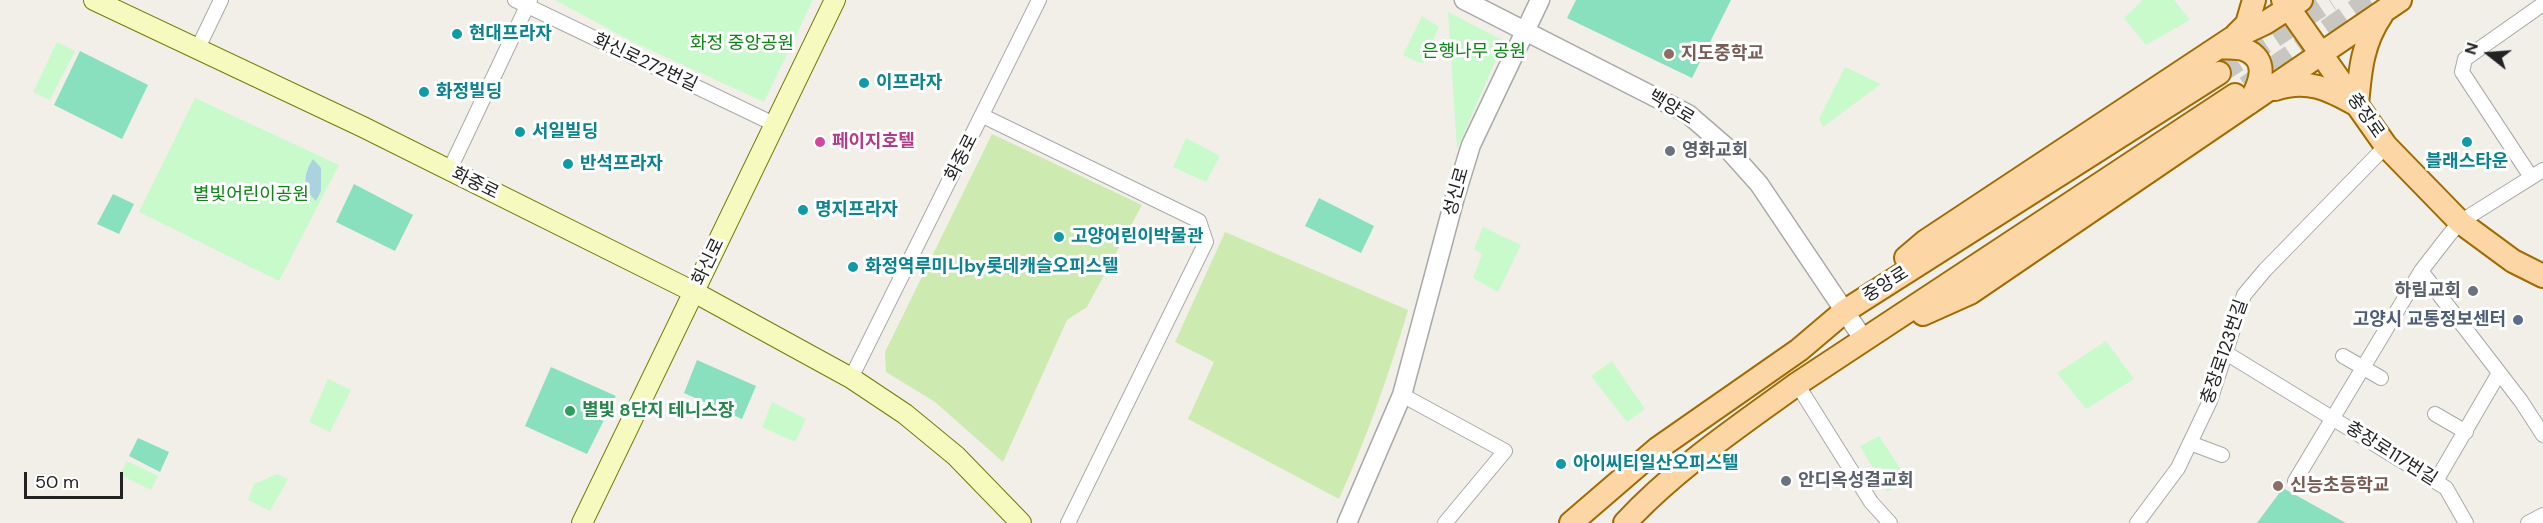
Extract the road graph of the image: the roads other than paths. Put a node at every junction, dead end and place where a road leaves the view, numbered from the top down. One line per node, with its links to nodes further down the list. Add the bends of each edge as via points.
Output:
1 (94, 0): 14 (main road, 화중로)
2 (221, 0): 14 (street)
3 (835, 0): 21 (main road, 화신로)
4 (1040, 0): 20 (street, 화중로)
5 (1464, 0): 12 (street, 백양로)
6 (1540, 0): 12 (street, 성신로)
7 (2254, 0): 13 (main road, via 2247,24)
8 (524, 2): 21 (street, 화신로272번길); 24 (street)
9 (2291, 3): 13 (main road); 15 (main road, 충장로)
10 (2388, 3): 15 (main road); 19 (main road, via 2365,46)
11 (2543, 4): 25 (street, via 2465,59 2462,72)
12 (1524, 30): 30 (street, 백양로, via 1688,114 1725,146 1759,184); 39 (street, 성신로, via 1471,145)
13 (2225, 43): 18 (main road, via 2256,58 2261,70 2259,86); 30 (main road, via 1926,241)
14 (197, 50): 24 (main road, 화중로)
15 (2320, 54): 17 (main road); 19 (main road, 충장로)
16 (2219, 73): 30 (main road, 중앙로)
17 (2268, 91): 18 (main road); 19 (main road, via 2292,83 2307,84 2334,92)
18 (2242, 99): 31 (main road, via 1970,293)
19 (2357, 105): 22 (main road, 충장로)
20 (983, 116): 36 (street, 화중로); 51 (street, via 1199,221 1206,242)
21 (776, 125): 29 (main road, 화신로)
22 (2386, 146): 26 (main road, 충장로); 32 (street, 충장로123번길, via 2244,295)
23 (2543, 170): 25 (street)
24 (450, 171): 29 (main road, 화중로)
25 (2531, 177): 26 (street)
26 (2460, 222): 27 (street, 충장로117번길); 28 (main road, 충장로, via 2513,261)
27 (2421, 271): 34 (street, 충장로117번길); 35 (street)
28 (2543, 276)
29 (694, 292): 36 (main road, 화중로); 49 (main road, 화신로)
30 (1845, 311): 31 (street, 백양로); 54 (main road, 중앙로, via 1799,350 1657,449)
31 (1864, 340): 38 (main road)
32 (2226, 353): 41 (street, 충장로117번길); 44 (street, 충장로123번길)
33 (2343, 356): 34 (street)
34 (2363, 367): 37 (street); 41 (street, 충장로117번길)
35 (2499, 373): 42 (street); 43 (street)
36 (851, 378): 50 (main road, 화중로, via 905,414 956,456)
37 (2381, 378)
38 (1797, 384): 55 (main road, via 1726,435); 56 (street, via 1871,502)
39 (1402, 395): 52 (street, 성신로); 53 (street, via 1505,451)
40 (2435, 414): 42 (street)
41 (2332, 417): 46 (street, 충장로117번길); 47 (street, 충장로117번길)
42 (2466, 432): 47 (street)
43 (2543, 435)
44 (2190, 443): 45 (street); 57 (street, 충장로123번길, via 2178,468)
45 (2222, 455)
46 (2295, 481)
47 (2436, 481): 58 (street, 충장로117번길, via 2446,488)
48 (2543, 515): 59 (street)
49 (582, 523)
50 (1021, 523)
51 (1068, 523)
52 (1347, 523)
53 (1445, 523)
54 (1571, 523)
55 (1625, 523)
56 (1890, 523)
57 (2137, 523)
58 (2466, 523)
59 (2528, 523)

